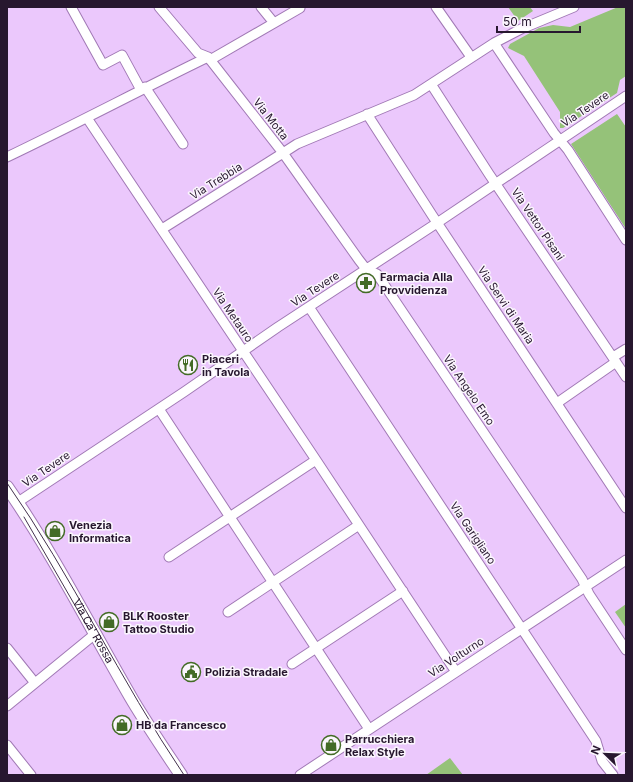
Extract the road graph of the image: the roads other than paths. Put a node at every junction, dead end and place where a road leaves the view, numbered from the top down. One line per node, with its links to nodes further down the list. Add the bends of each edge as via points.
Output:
1 (70, 7): 12 (street, via 103,65 122,55)
2 (159, 7): 10 (street, Via Motta, via 198,53)
3 (261, 7): 7 (street)
4 (436, 7): 9 (street)
5 (574, 7): 8 (street, Via Motta)
6 (300, 8): 7 (street)
7 (274, 23): 10 (street)
8 (494, 43): 9 (street, Via Motta); 16 (street)
9 (471, 56): 11 (street, Via Motta)
10 (209, 59): 12 (street); 18 (street, Via Motta)
11 (431, 84): 14 (street, Via Motta, via 414,95); 20 (street, Via Vettor Pisani)
12 (143, 88): 15 (street); 17 (street)
13 (626, 96): 16 (street, Via Tevere)
14 (367, 114): 18 (street, Via Motta); 21 (street, Via Servi di Maria)
15 (87, 118): 19 (street); 22 (street, Via Metauro)
16 (560, 141): 20 (street, Via Tevere); 23 (street)
17 (183, 144)
18 (282, 152): 22 (street, Via Trebbia); 24 (street, Via Angelo Emo)
19 (7, 157)
20 (496, 184): 21 (street, Via Tevere); 28 (street, Via Vettor Pisani)
21 (437, 224): 24 (street, Via Tevere); 30 (street, Via Servi di Maria)
22 (162, 229): 27 (street, Via Metauro)
23 (626, 240)
24 (366, 269): 25 (street, Via Tevere); 41 (street, Via Angelo Emo, via 377,274)
25 (309, 307): 27 (street, Via Tevere); 44 (street, Via Garigliano)
26 (626, 349): 28 (street)
27 (244, 352): 31 (street, Via Tevere); 32 (street, Via Metauro)
28 (614, 360): 29 (street, Via Vettor Pisani); 30 (street)
29 (626, 377)
30 (557, 403): 35 (street, Via Servi di Maria)
31 (159, 409): 34 (street, Via Tevere); 36 (street)
32 (316, 460): 36 (street); 37 (street, Via Metauro)
33 (7, 486): 34 (street, Via Ca' Rossa)
34 (18, 502): 45 (street, Via Ca' Rossa)
35 (626, 508)
36 (230, 517): 38 (street); 40 (street)
37 (359, 525): 40 (street); 42 (street, Via Metauro)
38 (169, 557)
39 (626, 560): 41 (street, Via Volturno)
40 (272, 582): 43 (street); 47 (street)
41 (585, 587): 44 (street, Via Volturno); 48 (street, Via Angelo Emo)
42 (403, 591): 47 (street); 50 (street, Via Metauro)
43 (228, 612)
44 (522, 628): 50 (street, Via Volturno); 58 (street, Via Garigliano, via 596,741 602,761)
45 (95, 634): 51 (street); 56 (street, Via Ca' Rossa, via 134,702)
46 (7, 648): 51 (street)
47 (316, 648): 49 (street); 53 (street)
48 (626, 650)
49 (292, 664)
50 (456, 672): 53 (street, Via Volturno)
51 (35, 683): 52 (street)
52 (7, 706)
53 (369, 729): 57 (street, Via Volturno)
54 (7, 745): 55 (street)
55 (31, 775)
56 (181, 775)
57 (300, 775)
58 (613, 775)

